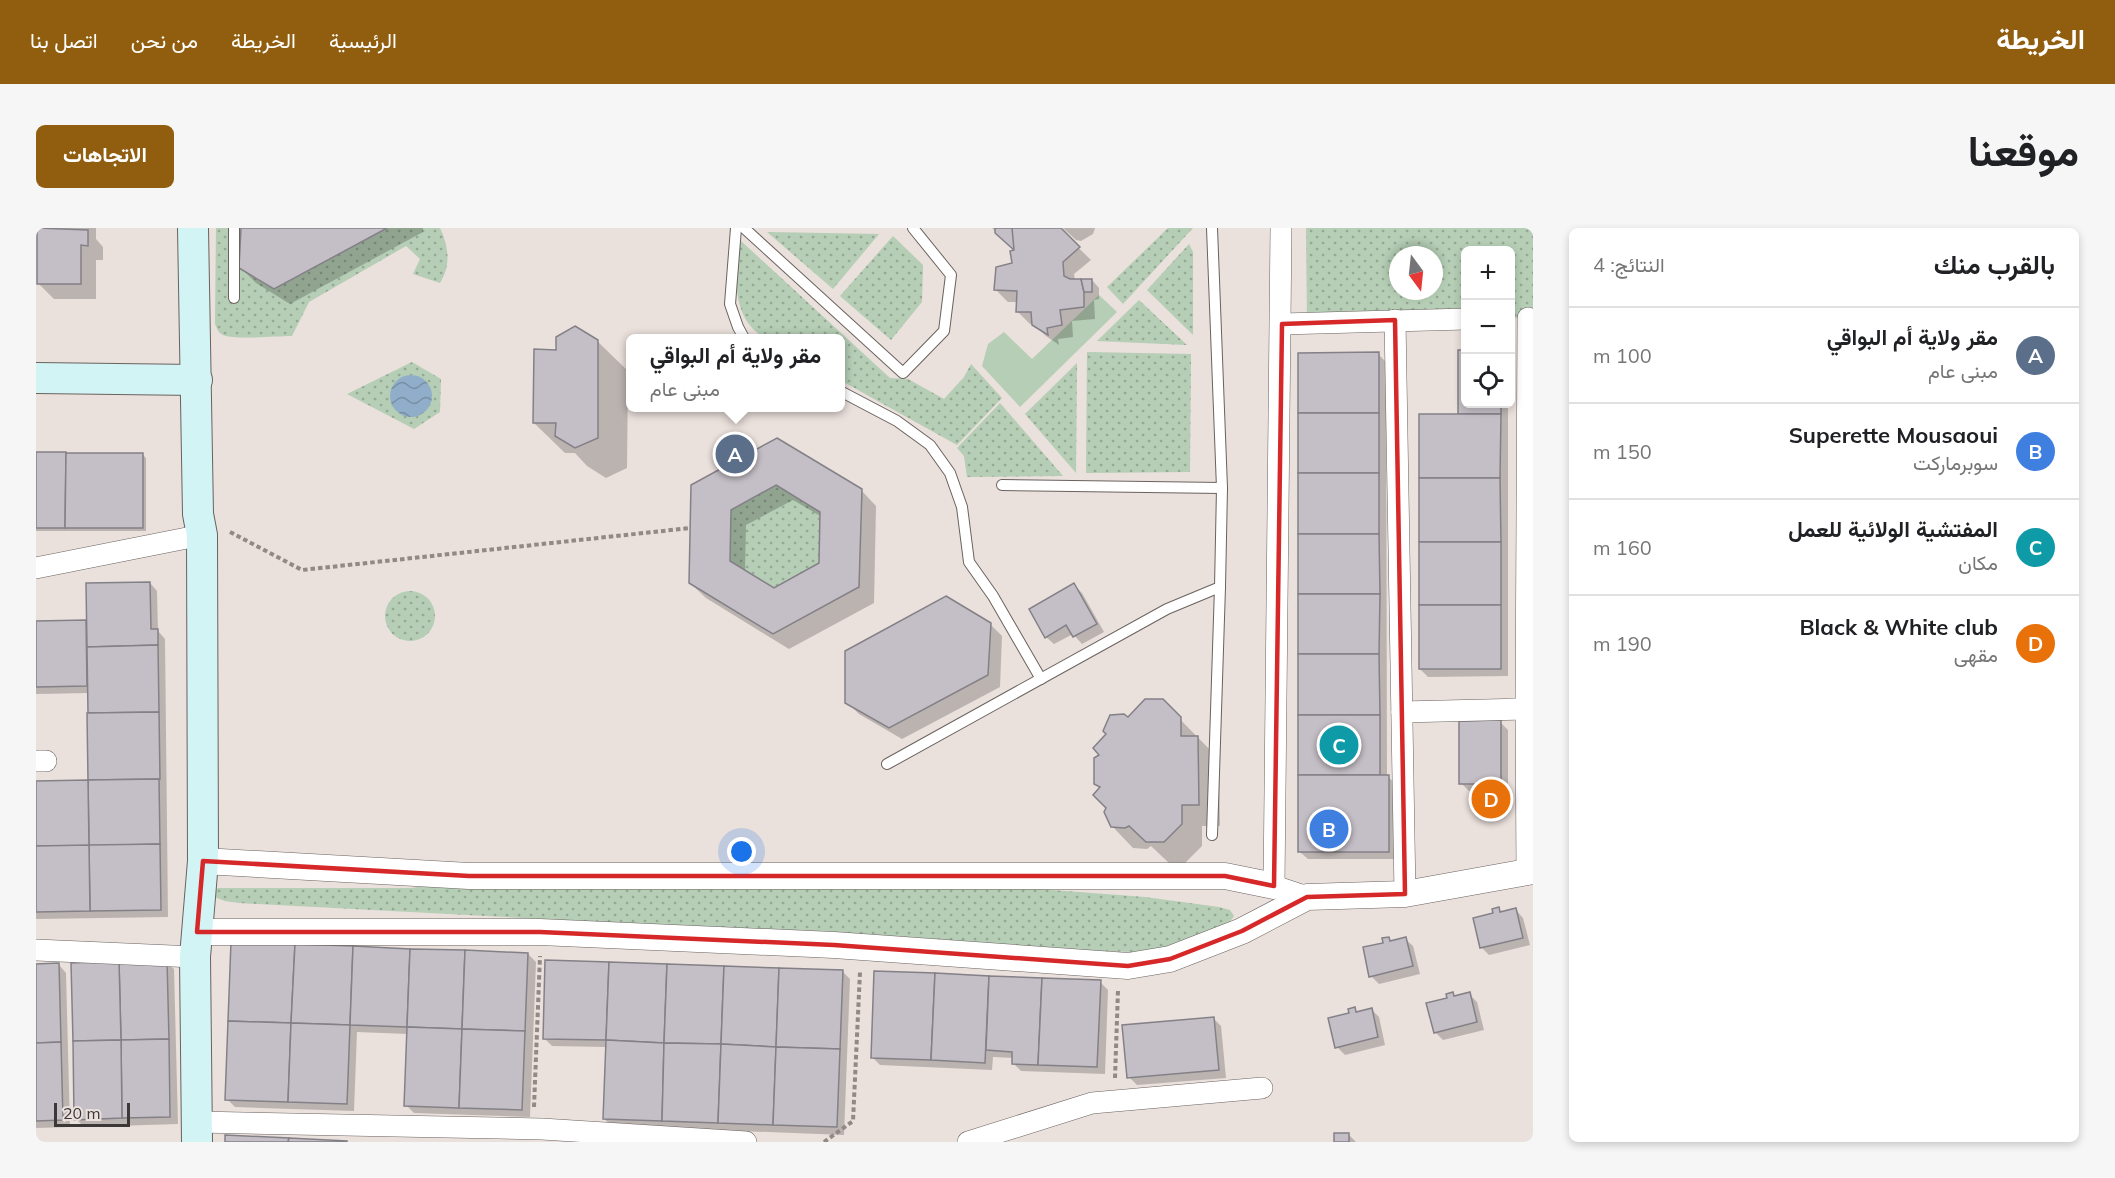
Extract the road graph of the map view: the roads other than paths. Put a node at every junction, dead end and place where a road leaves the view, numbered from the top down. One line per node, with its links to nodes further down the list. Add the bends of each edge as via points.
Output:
1 (193, 228): 15 (main road)
2 (234, 228): 8 (lane)
3 (736, 228): 13 (lane, via 730,304)
4 (744, 228): 5 (lane, via 903,373 944,331 951,274)
5 (914, 228)
6 (1212, 228): 18 (lane)
7 (1281, 228): 12 (street)
8 (234, 298)
9 (1524, 318): 23 (street)
10 (1461, 319): 11 (street)
11 (1395, 320): 12 (street); 24 (street)
12 (1282, 324): 29 (street)
13 (742, 334)
14 (36, 378): 15 (main road)
15 (197, 380): 19 (main road)
16 (845, 394): 22 (lane, via 930,444 950,473 962,507 969,562)
17 (1002, 485): 18 (lane)
18 (1222, 488): 21 (lane)
19 (200, 525): 20 (street); 27 (main road)
20 (36, 568)
21 (1220, 587): 22 (lane, via 1167,609); 26 (lane)
22 (1041, 679): 25 (lane)
23 (1526, 709): 24 (street); 28 (street)
24 (1402, 712): 30 (street)
25 (887, 764)
26 (1212, 835)
27 (203, 861): 29 (street, via 469,876 1225,876); 32 (main road)
28 (1530, 872): 30 (street)
29 (1274, 886): 31 (street)
30 (1405, 894): 31 (street)
31 (1307, 897): 32 (street, via 1242,931 1170,959 1128,966 861,947 540,932)
32 (196, 945): 33 (street); 35 (main road)
33 (36, 950)
34 (1262, 1088): 38 (street, via 1092,1103)
35 (197, 1132): 36 (street)
36 (539, 1133): 37 (street)
37 (746, 1142)
38 (968, 1142)

